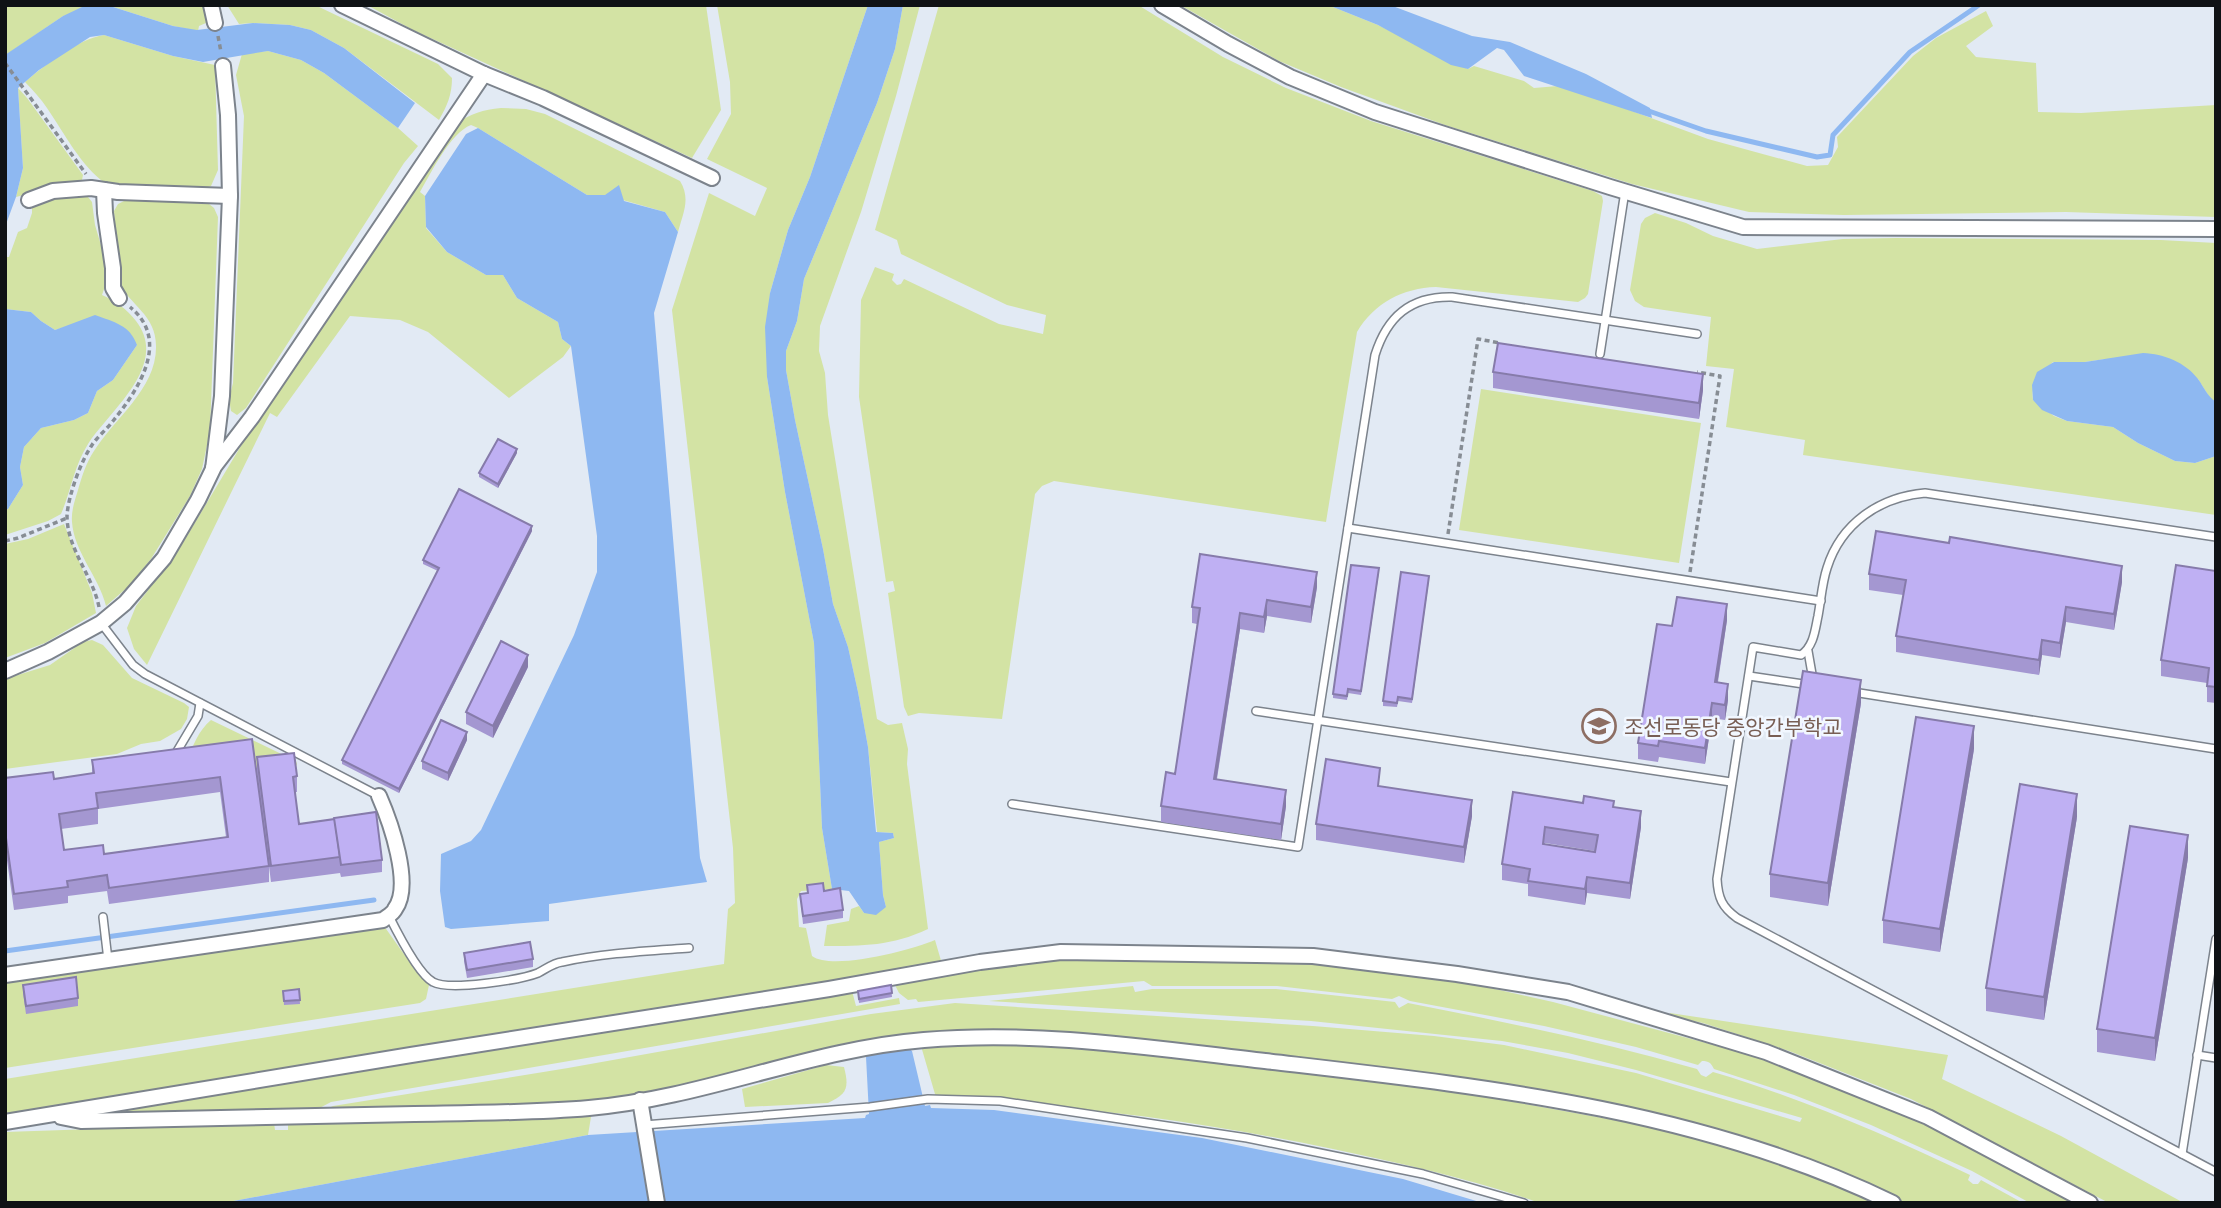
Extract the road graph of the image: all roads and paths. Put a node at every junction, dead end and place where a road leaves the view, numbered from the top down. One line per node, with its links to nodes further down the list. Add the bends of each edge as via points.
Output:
1 (211, 5): 4 (street)
2 (342, 5): 7 (street)
3 (1162, 5): 10 (street, via 1280,71 1375,112)
4 (215, 23): 6 (path)
5 (5, 62): 9 (path)
6 (223, 66): 11 (street)
7 (484, 74): 8 (street); 20 (street)
8 (712, 178)
9 (98, 189): 11 (street); 12 (street, via 53,191); 14 (street, via 113,288)
10 (1625, 191): 13 (street, via 1743,227); 15 (lane)
11 (230, 196): 20 (street, via 222,396)
12 (29, 200)
13 (2216, 229)
14 (119, 298): 21 (path, via 147,329 146,369 135,392 92,444 81,465)
15 (1606, 320): 16 (lane); 18 (lane); 22 (lane, via 1433,296 1400,313 1388,324 1375,355)
16 (1697, 334)
17 (1500, 343): 25 (path, via 1478,340)
18 (1600, 354)
19 (1697, 372): 26 (path, via 1720,376)
20 (212, 469): 28 (street, via 164,558)
21 (67, 518): 24 (path); 28 (path, via 97,595)
22 (1348, 528): 25 (lane); 35 (lane)
23 (2216, 537): 27 (lane, via 1925,493 1906,495 1863,515 1844,534 1826,569)
24 (5, 541)
25 (1447, 543): 26 (lane)
26 (1689, 580): 27 (lane)
27 (1821, 601): 29 (lane)
28 (101, 623): 30 (street); 33 (lane, via 133,665)
29 (1808, 651): 31 (lane, via 1801,655 1753,647); 31 (lane, via 1812,674 1822,687)
30 (5, 671)
31 (1749, 676): 38 (lane)
32 (1849, 691): 36 (lane)
33 (200, 703): 37 (lane, via 198,716); 39 (lane)
34 (1256, 711): 35 (lane)
35 (1318, 720): 38 (lane); 40 (lane, via 1298,847)
36 (2216, 749)
37 (176, 753)
38 (1731, 782): 53 (lane, via 1717,879 1725,909)
39 (379, 796): 41 (street, via 400,863 401,892)
40 (1012, 804)
41 (389, 915): 44 (lane, via 430,981 443,986 536,974 559,962); 45 (street, via 383,920)
42 (103, 917): 45 (lane)
43 (2216, 939): 47 (lane)
44 (689, 948)
45 (108, 960): 46 (street)
46 (5, 975)
47 (2197, 1055): 48 (lane); 53 (lane)
48 (2216, 1058)
49 (640, 1100): 50 (street, via 592,1108 405,1115 81,1121); 52 (street); 57 (street, via 712,1087 863,1047 959,1037 1038,1037 1504,1091 1635,1116 1753,1147)
50 (55, 1115): 51 (street); 58 (street, via 981,962 1061,953 1313,956 1568,992 1766,1052 1928,1117)
51 (5, 1122)
52 (644, 1126): 55 (street); 56 (lane, via 929,1099 1000,1101 1247,1138 1423,1174)
53 (2182, 1154): 54 (lane)
54 (2216, 1172)
55 (657, 1203)
56 (1524, 1203)
57 (1893, 1203)
58 (2090, 1203)

